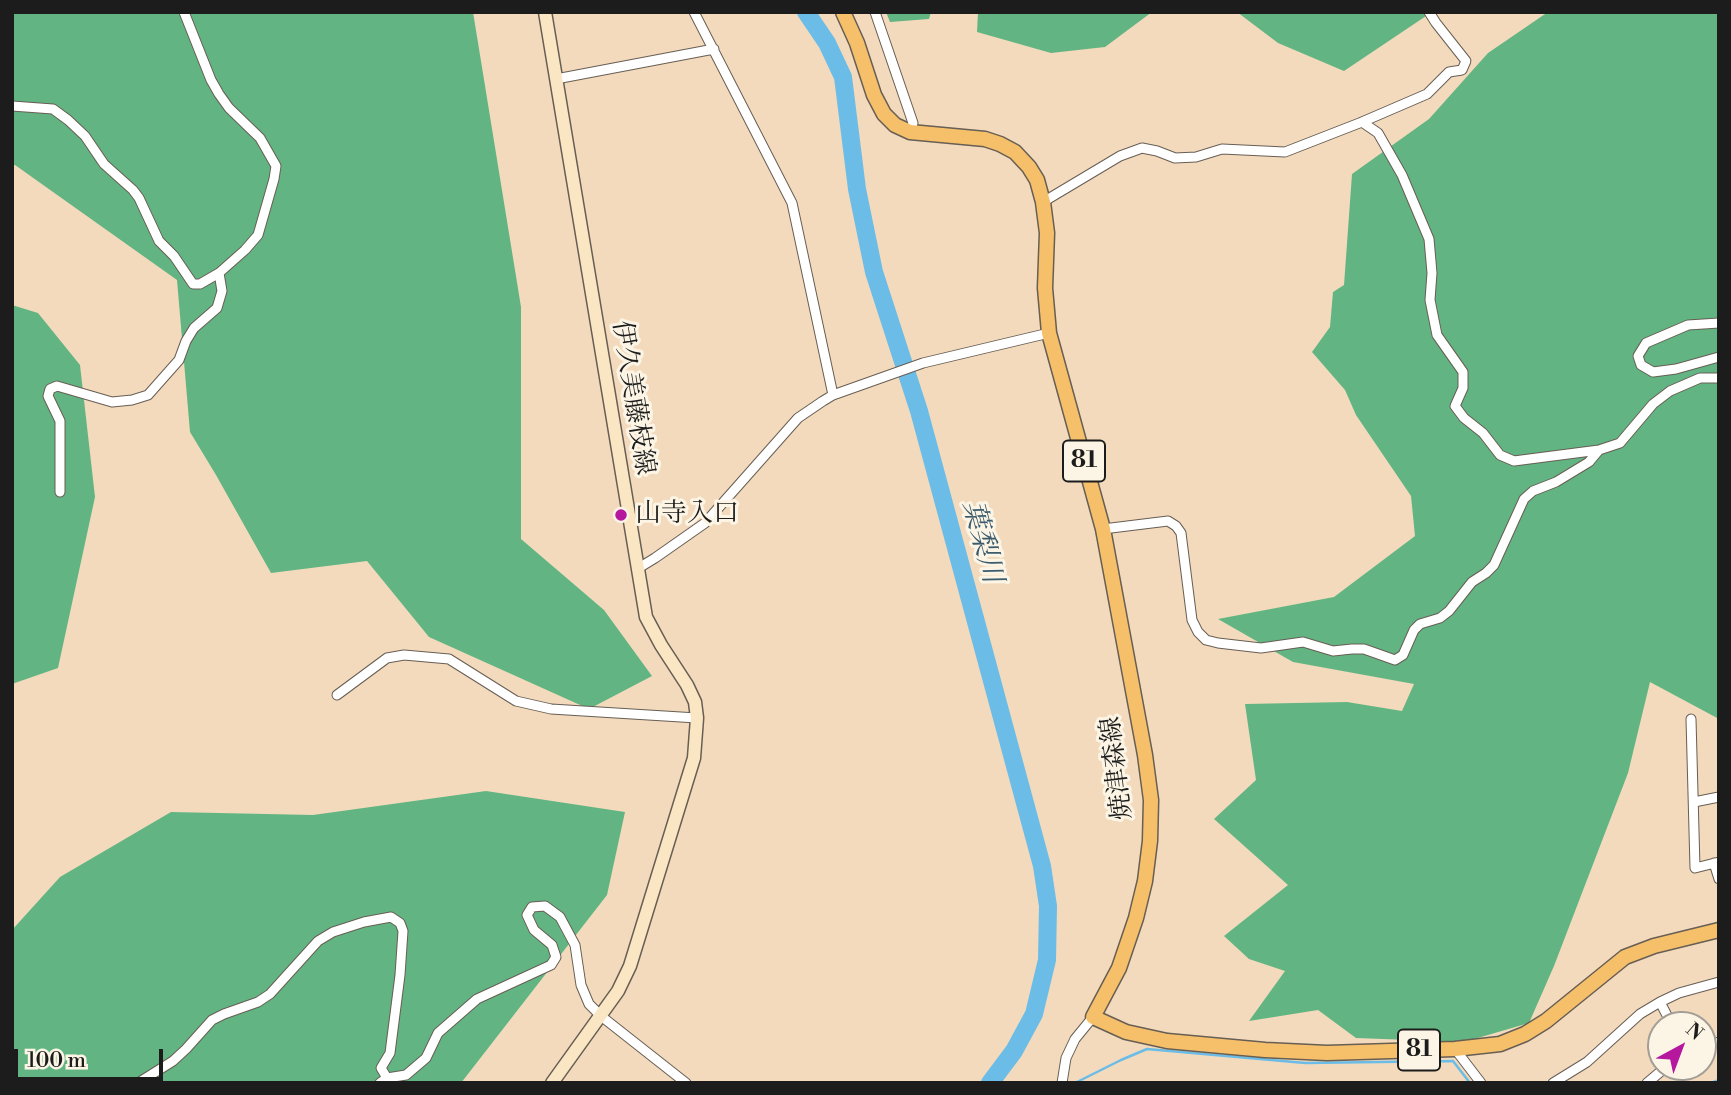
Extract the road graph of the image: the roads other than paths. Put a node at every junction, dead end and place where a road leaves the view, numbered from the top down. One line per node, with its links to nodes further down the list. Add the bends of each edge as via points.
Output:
1 (184, 12): 13 (street, via 219,94 260,138 276,166 257,235)
2 (545, 12): 8 (main road, 伊久美藤枝線)
3 (694, 12): 7 (street)
4 (843, 12): 11 (main road, via 884,114)
5 (875, 12): 11 (street, via 913,123)
6 (1429, 12): 10 (street, via 1466,61 1462,70 1449,72 1427,94)
7 (713, 49): 8 (street); 18 (street, via 792,203)
8 (556, 79): 22 (main road, 伊久美藤枝線)
9 (12, 106): 13 (street, via 53,108 85,136 104,164 139,198 159,242 193,284 200,285)
10 (1362, 122): 12 (street, via 1285,152 1222,149 1175,158 1142,148 1120,156); 19 (street, via 1378,133 1429,239 1430,300 1437,335 1463,372 1463,388 1455,407 1500,455 1514,461)
11 (910, 132): 12 (main road, 焼津森線 / 81, via 1000,144 1029,167)
12 (1043, 202): 15 (main road, 焼津森線 / 81)
13 (219, 272): 20 (street, via 222,291 217,308 194,328 179,360 148,395 112,402 57,386 50,389 48,396 60,421)
14 (1719, 323): 16 (street, via 1688,325 1646,343 1638,356 1641,365 1653,372)
15 (1049, 333): 18 (street, via 923,363); 21 (main road, 焼津森線 / 81)
16 (1719, 357)
17 (1719, 377): 19 (street, via 1700,378 1670,391 1620,443)
18 (833, 395): 22 (street, via 798,418 705,523)
19 (1599, 450): 21 (street, via 1589,462 1524,499 1493,565 1449,611 1420,624 1403,655 1395,660 1364,649 1333,650 1303,642 1261,648 1206,640 1192,620 1181,533 1176,526 1168,521)
20 (60, 492)
21 (1102, 528): 35 (main road, 焼津森線 / 81, via 1151,800 1145,881 1136,918 1119,968)
22 (637, 569): 24 (main road, 伊久美藤枝線, via 646,617 687,685)
23 (337, 695): 24 (street, via 387,658 404,655 449,659 516,701 551,709)
24 (697, 718): 34 (main road, 伊久美藤枝線, via 694,758 630,966)
25 (1691, 719): 27 (street)
26 (1719, 797): 27 (street)
27 (1694, 802): 28 (street, via 1695,868)
28 (1716, 862): 29 (street)
29 (1719, 879)
30 (1719, 930): 36 (main road, 81, via 1625,957 1525,1034 1500,1044)
31 (1719, 982): 32 (street)
32 (1660, 1002): 33 (street); 43 (street, via 1587,1062)
33 (1665, 1011)
34 (601, 1016): 37 (street, via 589,1004 581,985 575,945 560,917 545,906 532,907 527,915 534,930 552,946 556,957 551,965 477,999 438,1033 426,1058 406,1075); 39 (main road, 伊久美藤枝線); 40 (street)
35 (1093, 1017): 36 (main road, 81, via 1126,1032 1167,1041 1265,1051); 41 (street, via 1074,1039)
36 (1455, 1049): 42 (street)
37 (384, 1080): 38 (street, via 381,1068 390,1053 403,931 391,917 333,932 318,941 270,994 212,1020 179,1055)
38 (138, 1083)
39 (552, 1083)
40 (686, 1083)
41 (1062, 1083)
42 (1481, 1083)
43 (1553, 1083)

